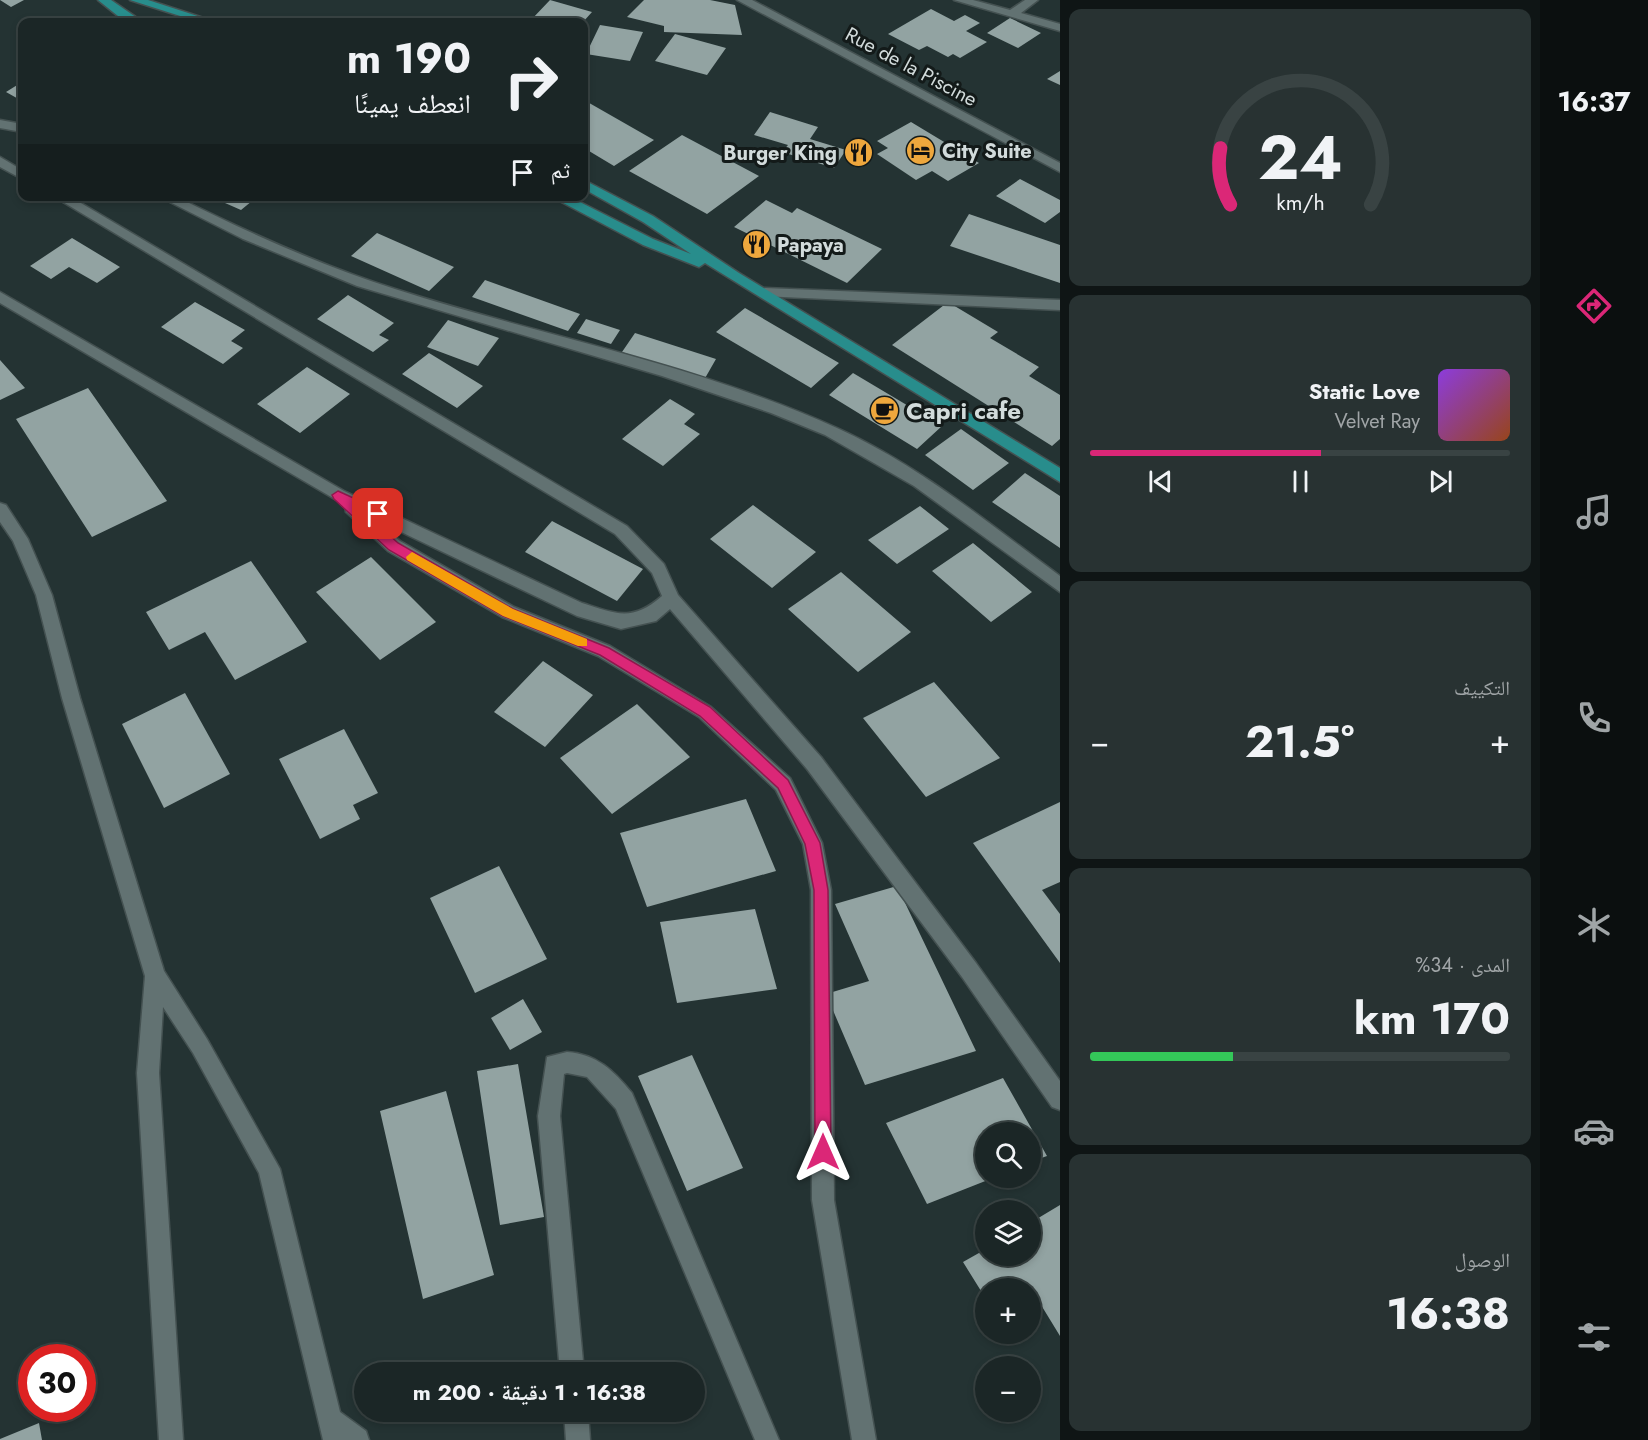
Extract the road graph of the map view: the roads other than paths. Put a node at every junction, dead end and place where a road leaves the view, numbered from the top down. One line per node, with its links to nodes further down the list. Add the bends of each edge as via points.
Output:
1 (104, 0): 7 (main road)
2 (136, 0): 8 (main road)
3 (743, 0): 13 (street, Rue de la Piscine)
4 (960, 0): 6 (street)
5 (1032, 0): 6 (street)
6 (1011, 15): 9 (street)
7 (127, 18)
8 (197, 18)
9 (1060, 28)
10 (0, 124): 11 (street)
11 (18, 126)
12 (0, 162): 14 (street)
13 (1060, 168)
14 (18, 173)
15 (588, 186): 19 (main road, via 648,219)
16 (67, 201): 27 (street, via 621,530 654,563 667,582)
17 (175, 201): 26 (street, via 315,266 710,387 831,431 887,462)
18 (565, 201): 19 (main road, via 648,242)
19 (734, 276): 20 (main road)
20 (765, 293): 22 (street); 23 (main road)
21 (0, 297): 24 (street)
22 (1060, 305)
23 (1060, 476)
24 (338, 495): 27 (street, via 603,619 621,622 650,616); 37 (street, via 394,546 508,612 604,651 705,712 783,784 812,843 821,890 823,1200)
25 (0, 509): 28 (street, via 20,539 44,595)
26 (1060, 585)
27 (671, 598): 29 (street, via 814,763)
28 (155, 976): 32 (street, via 200,1046 269,1169); 33 (street, via 148,1073)
29 (1060, 1099)
30 (571, 1362): 36 (street, via 549,1116 554,1064 575,1061 602,1072 624,1101)
31 (577, 1422): 35 (street)
32 (332, 1430): 34 (street)
33 (171, 1440)
34 (357, 1440)
35 (578, 1440)
36 (767, 1440)
37 (864, 1440)

